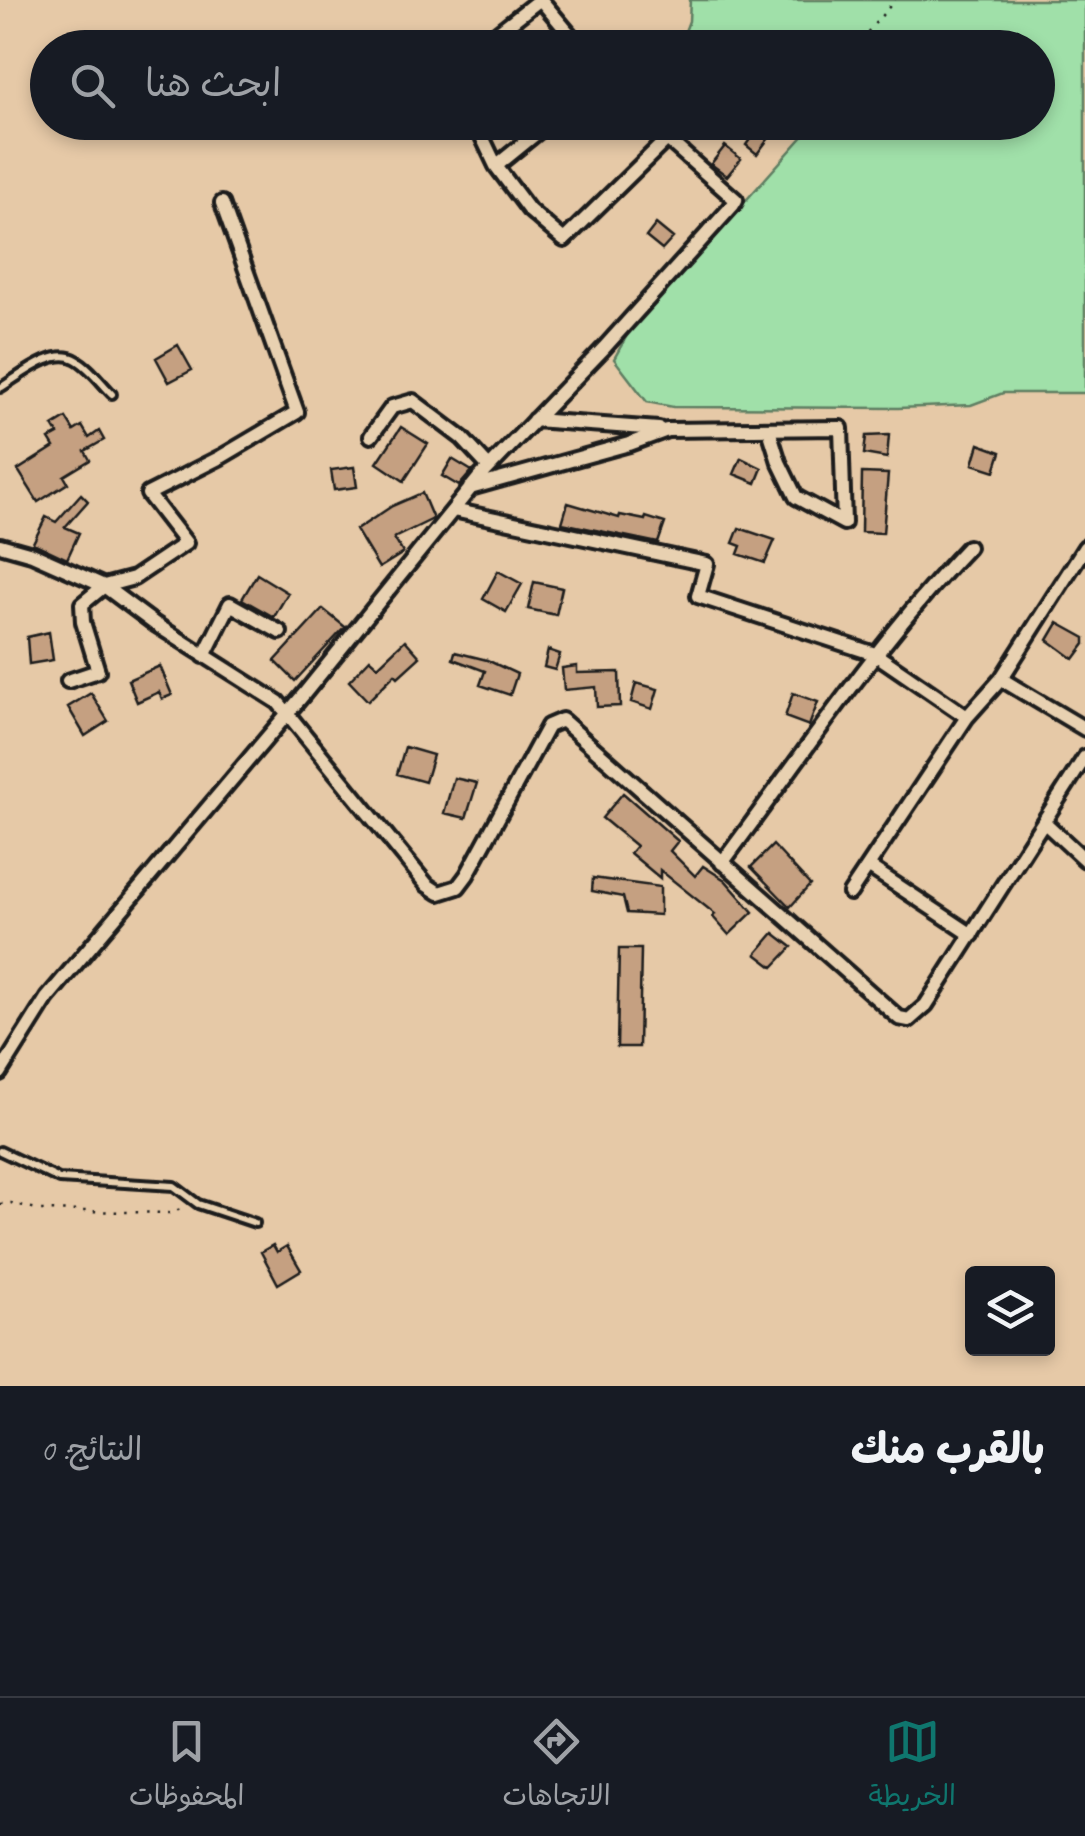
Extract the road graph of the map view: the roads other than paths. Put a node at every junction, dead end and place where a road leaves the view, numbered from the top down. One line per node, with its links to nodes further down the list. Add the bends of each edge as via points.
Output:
1 (540, 0): 2 (street); 3 (street)
2 (501, 30)
3 (566, 30)
4 (484, 140): 7 (street)
5 (528, 140): 7 (street)
6 (666, 140): 7 (street, via 564,240 529,210); 11 (street, via 736,200)
7 (496, 166)
8 (222, 202): 21 (street, via 297,412 148,494 186,544 134,578)
9 (0, 388): 10 (lane, via 62,356 73,357)
10 (112, 394)
11 (534, 420): 12 (street); 15 (street)
12 (667, 430): 13 (street); 16 (street)
13 (769, 430): 13 (street, via 796,497 844,523 841,428)
14 (371, 436): 15 (street, via 392,407 414,401)
15 (490, 467): 16 (street)
16 (470, 488): 17 (street)
17 (453, 510): 23 (street, via 706,564 698,596); 27 (street)
18 (0, 545): 21 (street)
19 (968, 547): 23 (street)
20 (1085, 547): 25 (street)
21 (104, 586): 24 (street); 26 (street, via 82,604 98,670)
22 (280, 632): 24 (street, via 230,604)
23 (875, 654): 28 (street); 33 (street)
24 (204, 656): 27 (street)
25 (1001, 680): 28 (street); 29 (street)
26 (68, 681)
27 (288, 711): 33 (street, via 439,892 458,887 467,875 548,726 562,720); 37 (street, via 47,998)
28 (967, 717): 34 (street)
29 (1085, 730)
30 (1085, 757): 31 (street)
31 (1044, 822): 32 (street); 36 (street)
32 (1085, 860)
33 (722, 863): 36 (street, via 900,1018 909,1020 926,1005)
34 (868, 866): 35 (street); 36 (street)
35 (850, 893)
36 (972, 935)
37 (0, 1073)
38 (0, 1150): 39 (lane, via 59,1178 174,1186 198,1204)
39 (256, 1223)

